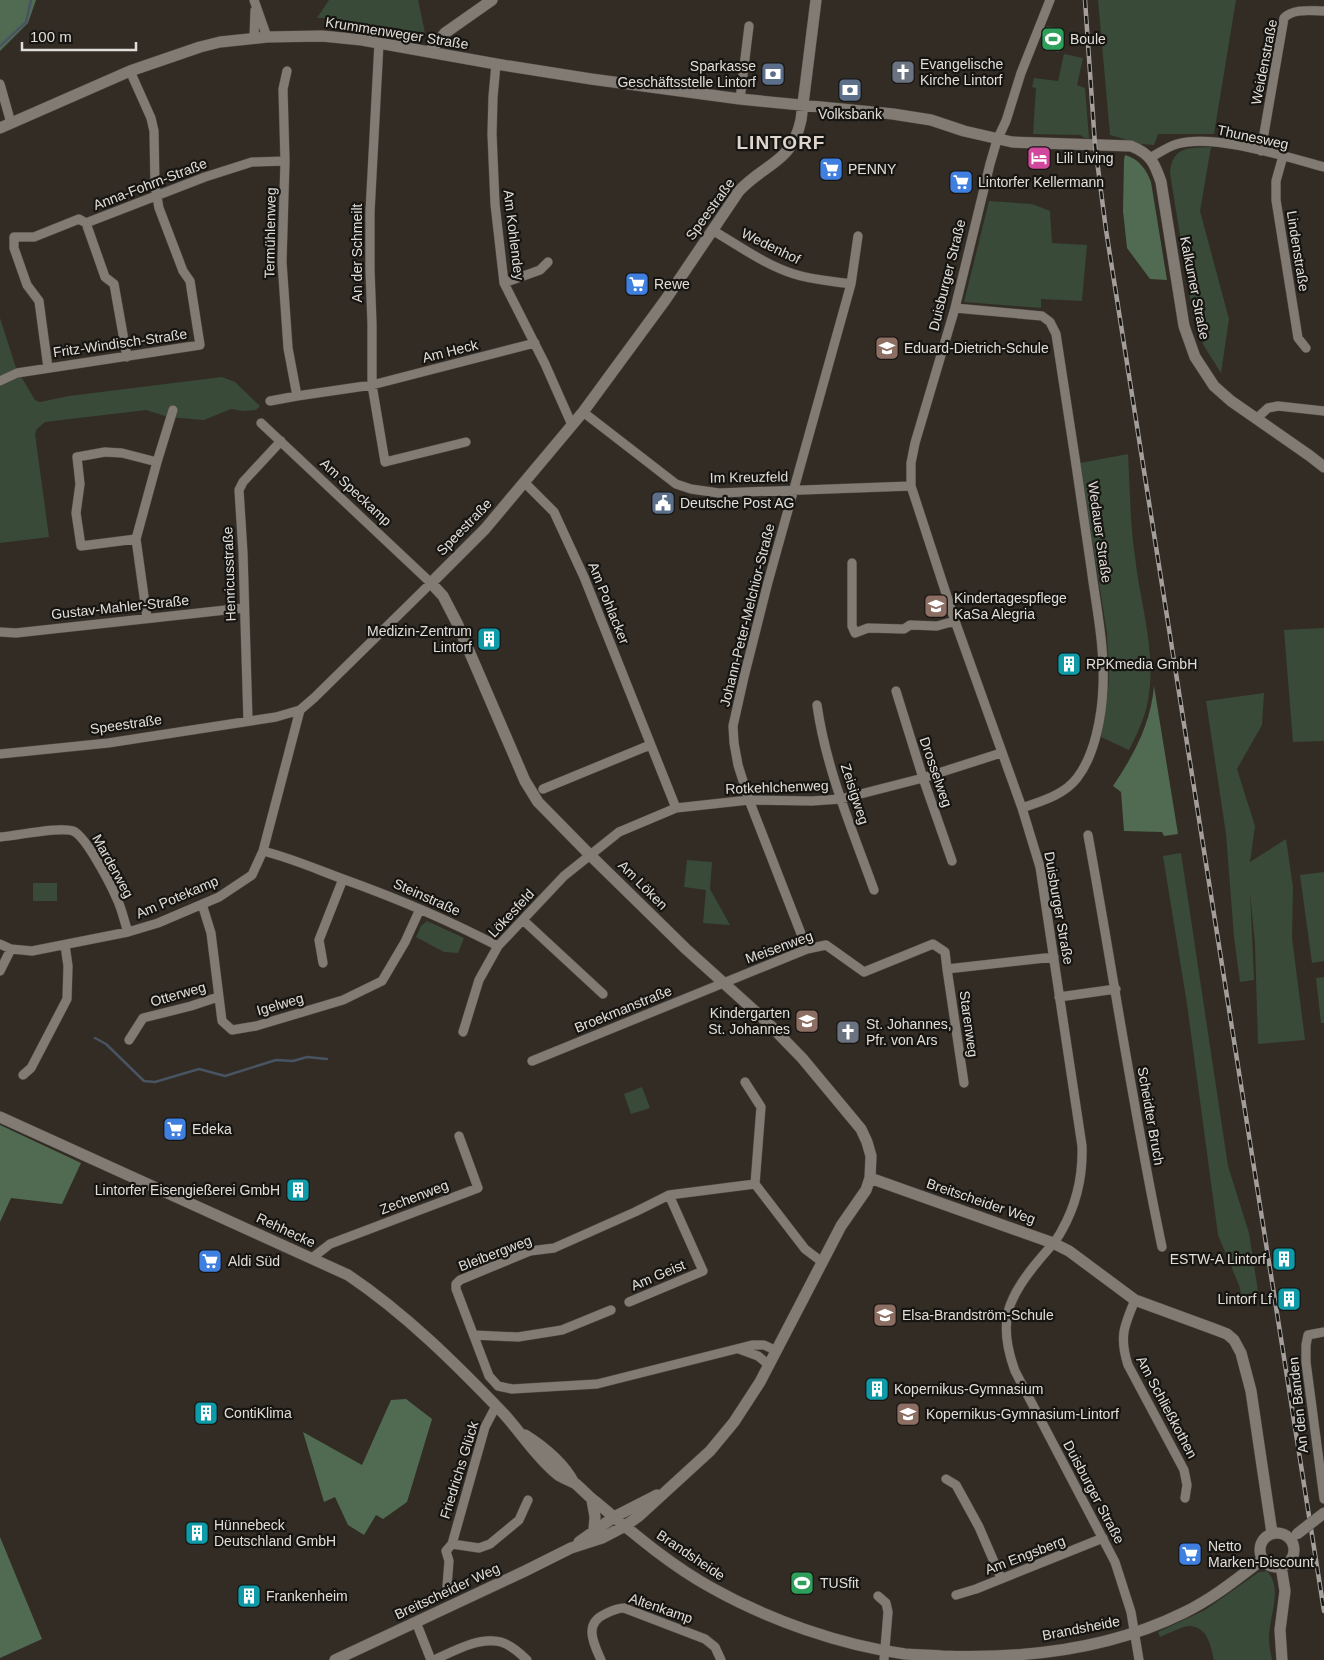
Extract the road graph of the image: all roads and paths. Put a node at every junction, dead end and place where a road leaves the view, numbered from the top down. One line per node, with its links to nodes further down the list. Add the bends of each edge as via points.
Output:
1 (492, 0): 10 (street, via 445,33)
2 (816, 0): 16 (street, Speestraße)
3 (1050, 0): 19 (street, Duisburger Straße)
4 (254, 2): 7 (street); 8 (street)
5 (1324, 11): 20 (street, Weidenstraße, via 1294,12 1284,18)
6 (749, 26): 15 (street)
7 (268, 37): 8 (street, Krummenweger Straße); 9 (street, Krummenweger Straße, via 322,36)
8 (254, 38): 13 (street, Krummenweger Straße, via 200,47)
9 (379, 43): 10 (street, Krummenweger Straße); 38 (street, An der Schmeilt, via 370,212)
10 (429, 52): 11 (street, Krummenweger Straße)
11 (496, 64): 15 (street, Krummenweger Straße); 30 (street, Am Kohlendey, via 494,184)
12 (287, 70): 23 (street, Termühlenweg, via 283,89)
13 (130, 72): 17 (street, Krummenweger Straße); 25 (street, Fritz-Windisch-Straße, via 154,131)
14 (0, 84): 17 (street)
15 (740, 99): 16 (street, Krummenweger Straße)
16 (802, 105): 19 (street, Krummenweger Straße, via 931,120); 27 (street, Speestraße, via 798,134 789,150 749,181)
17 (11, 123): 18 (street, Krummenweger Straße)
18 (0, 128)
19 (997, 140): 21 (street, via 1131,146); 32 (street, Duisburger Straße)
20 (1261, 151): 21 (street, Thunesweg, via 1219,142 1189,142); 22 (street, Thunesweg)
21 (1145, 154): 44 (street, Kalkumer Straße, via 1156,167 1161,182 1184,326 1195,357 1214,386)
22 (1283, 156): 24 (street, Thunesweg); 34 (street, Lindenstraße, via 1276,181 1276,200 1298,338)
23 (285, 161): 25 (street, Anna-Fohrn-Straße, via 252,162); 39 (street, Termühlenweg, via 282,262 288,348)
24 (1324, 167)
25 (157, 196): 26 (street, Anna-Fohrn-Straße); 35 (street, Fritz-Windisch-Straße, via 183,271 190,281 200,345)
26 (86, 222): 35 (street, via 105,277 114,284); 36 (street, Anna-Fohrn-Straße, via 79,220 34,236 14,237 14,248 27,285 39,301)
27 (712, 230): 31 (street, Wedenhof, via 792,274); 43 (street, Speestraße)
28 (858, 236): 31 (street, Johann-Peter-Melchior-Straße)
29 (548, 262): 30 (street, via 540,270)
30 (504, 284): 33 (street, Am Kohlendey)
31 (851, 284): 53 (street, Johann-Peter-Melchior-Straße)
32 (955, 308): 52 (street, Duisburger Straße, via 914,443); 73 (street, Wedauer Straße, via 1042,316 1050,322 1056,334 1102,646 1103,688 1093,745 1087,760 1068,788)
33 (534, 343): 38 (street, Am Heck); 46 (street, Am Kohlendey)
34 (1306, 348)
35 (127, 356): 36 (street, Fritz-Windisch-Straße)
36 (48, 368): 37 (street, Fritz-Windisch-Straße, via 17,373)
37 (0, 381)
38 (372, 385): 39 (street); 48 (street, An der Schmeilt, via 385,462)
39 (297, 396): 40 (street)
40 (270, 401)
41 (173, 410): 49 (street)
42 (1324, 411): 44 (street, via 1278,406 1263,411)
43 (583, 412): 46 (street, Speestraße); 53 (street, Im Kreuzfeld, via 676,484 719,493)
44 (1257, 418): 50 (street, Kalkumer Straße)
45 (261, 423): 47 (street, Am Speckamp)
46 (572, 425): 51 (street, Speestraße)
47 (281, 440): 56 (street, Am Speckamp); 57 (street, Henricusstraße, via 239,490)
48 (466, 442)
49 (157, 462): 54 (street); 54 (street, via 106,452 77,457 80,484 76,513 81,546)
50 (1324, 467)
51 (525, 482): 56 (street, Speestraße, via 485,529); 65 (street, Am Pohlacker, via 554,512 584,577)
52 (911, 486): 53 (street, Im Kreuzfeld); 59 (street, Duisburger Straße)
53 (793, 490): 71 (street, Johann-Peter-Melchior-Straße, via 734,726 738,765)
54 (136, 538): 58 (street)
55 (852, 563): 59 (street, via 852,626 855,633 868,628 904,629)
56 (431, 583): 63 (street, Speestraße); 77 (street, Am Löken, via 443,596 457,623 533,794)
57 (244, 608): 58 (street, Gustav-Mahler-Straße); 64 (street, Henricusstraße)
58 (147, 618): 60 (street, Gustav-Mahler-Straße, via 16,633)
59 (955, 621): 66 (street, Duisburger Straße)
60 (0, 632)
61 (896, 692): 68 (street, Drosselweg)
62 (817, 705): 70 (street, Zeisigweg, via 821,733)
63 (300, 710): 64 (street, Speestraße); 76 (street, Am Potekamp)
64 (248, 721): 67 (street, Speestraße, via 108,743)
65 (650, 745): 69 (street); 72 (street, Am Pohlacker)
66 (1001, 753): 68 (street, Rotkehlchenweg); 73 (street, Duisburger Straße)
67 (0, 754)
68 (923, 778): 70 (street, Rotkehlchenweg); 78 (street, Drosselweg)
69 (543, 790)
70 (841, 798): 71 (street, Rotkehlchenweg, via 802,802); 80 (street, Zeisigweg)
71 (749, 800): 72 (street, Rotkehlchenweg); 89 (street, Johann-Peter-Melchior-Straße)
72 (676, 808): 77 (street, Rotkehlchenweg, via 619,832)
73 (1022, 808): 90 (street, Duisburger Straße, via 1040,867)
74 (1088, 835): 95 (street, Scheidter Bruch)
75 (0, 838): 84 (street, Marderweg, via 61,830 81,836 118,900)
76 (263, 851): 79 (street, Steinstraße); 81 (street, Am Potekamp, via 252,876)
77 (590, 855): 83 (street, Lökesfeld, via 564,876); 94 (street, Am Löken)
78 (952, 861)
79 (343, 878): 82 (street, Steinstraße); 91 (street, via 319,940)
80 (874, 890)
81 (202, 904): 84 (street, Am Potekamp); 97 (street, Igelweg, via 210,933)
82 (420, 909): 87 (street, Steinstraße); 97 (street, Igelweg, via 382,981 343,1000 232,1030 222,1021)
83 (523, 920): 87 (street, Lökesfeld); 96 (street)
84 (128, 932): 86 (street, Am Potekamp)
85 (0, 944): 88 (street, Am Potekamp)
86 (65, 945): 88 (street, Am Potekamp, via 32,951); 102 (street, via 67,999 31,1068)
87 (498, 946): 99 (street, Lökesfeld, via 479,980)
88 (11, 949): 93 (street)
89 (807, 949): 92 (street, Meisenweg, via 826,945 864,972 933,944 945,952); 94 (street, Meisenweg)
90 (1054, 957): 92 (street); 98 (street, Duisburger Straße)
91 (323, 963)
92 (947, 969): 104 (street, Starenweg)
93 (0, 971)
94 (724, 982): 101 (street, Broekmanstraße); 107 (street, Am Löken, via 802,1058 859,1127 871,1156)
95 (1116, 988): 98 (street); 111 (street, Scheidter Bruch)
96 (603, 994)
97 (218, 997): 100 (street, Otterweg, via 143,1018)
98 (1059, 997): 110 (street, Duisburger Straße, via 1083,1161 1079,1189 1062,1231)
99 (463, 1032)
100 (129, 1040)
101 (532, 1061)
102 (23, 1075)
103 (745, 1082): 108 (street, via 761,1107)
104 (964, 1083)
105 (0, 1117): 112 (street, Rehhecke)
106 (459, 1136): 112 (street, Zechenweg, via 478,1188 330,1244)
107 (870, 1178): 110 (street, Breitscheider Weg); 113 (street, Breitscheider Weg)
108 (755, 1184): 109 (street, Bleibergweg); 113 (street, via 805,1250)
109 (669, 1194): 115 (street, Am Geist, via 703,1271); 118 (street, Bleibergweg, via 554,1248 530,1252 460,1280 456,1289)
110 (1053, 1243): 114 (street, Breitscheider Weg, via 1070,1251); 135 (street, Duisburger Straße, via 1021,1281 1012,1298 1006,1342 1015,1371)
111 (1162, 1247)
112 (312, 1258): 122 (street, Rehhecke, via 348,1275 377,1295)
113 (822, 1262): 120 (street, Breitscheider Weg)
114 (1135, 1300): 125 (street, Am Schließkothen, via 1122,1340 1124,1354 1184,1470); 133 (street, Breitscheider Weg, via 1214,1328 1227,1334 1238,1346 1251,1391)
115 (629, 1302)
116 (611, 1310): 118 (street, via 562,1330 518,1337)
117 (1324, 1332): 126 (street, An den Banden, via 1307,1338 1306,1371)
118 (474, 1336): 119 (street, Bleibergweg, via 492,1382 512,1389 597,1384)
119 (739, 1349): 120 (street, Bleibergweg, via 764,1345); 121 (street, via 758,1356)
120 (777, 1351): 121 (street, Breitscheider Weg)
121 (769, 1365): 124 (street, Breitscheider Weg, via 722,1438)
122 (496, 1406): 128 (street, Rehhecke, via 559,1476 574,1482); 136 (street, Friedrichs Glück, via 486,1426)
123 (946, 1479): 140 (street, via 956,1485)
124 (667, 1490): 130 (street, Breitscheider Weg); 131 (street, Breitscheider Weg)
125 (1185, 1498)
126 (1324, 1499)
127 (528, 1500): 136 (street, via 519,1520 490,1544 478,1548)
128 (592, 1500): 130 (street, Rehhecke); 132 (street)
129 (1324, 1512): 134 (street, bridge)
130 (614, 1517): 131 (street, Rehhecke); 132 (street, Breitscheider Weg)
131 (625, 1526): 137 (street, Breitscheider Weg); 146 (street, Brandsheide, via 674,1565 732,1598 763,1613)
132 (594, 1530): 137 (street, Breitscheider Weg)
133 (1272, 1533): 134 (street); 138 (street, via 1261,1544)
134 (1294, 1537): 139 (street, via 1292,1558)
135 (1103, 1538): 140 (street, Am Engsberg); 145 (street, Duisburger Straße, via 1118,1571)
136 (452, 1544): 141 (street, Friedrichs Glück, via 446,1551 450,1561)
137 (571, 1548): 144 (street, Breitscheider Weg)
138 (1263, 1560): 139 (street, via 1271,1566); 145 (street, Brandsheide, via 1199,1605)
139 (1282, 1566): 153 (street)
140 (1001, 1578): 142 (street, Am Engsberg)
141 (447, 1586)
142 (956, 1595)
143 (878, 1596): 146 (street, via 886,1603 888,1612)
144 (416, 1622): 147 (street, Breitscheider Weg); 148 (street)
145 (1134, 1633): 146 (street, Brandsheide, via 1075,1647 1010,1656); 152 (street, Duisburger Straße)
146 (884, 1655)
147 (335, 1660)
148 (432, 1660): 149 (street, via 478,1642 490,1641 502,1642)
149 (527, 1660)
150 (601, 1660): 151 (street, Altenkamp, via 591,1632 594,1622 617,1608 624,1608 705,1638 715,1647)
151 (721, 1660)
152 (1139, 1660)
153 (1282, 1660)

